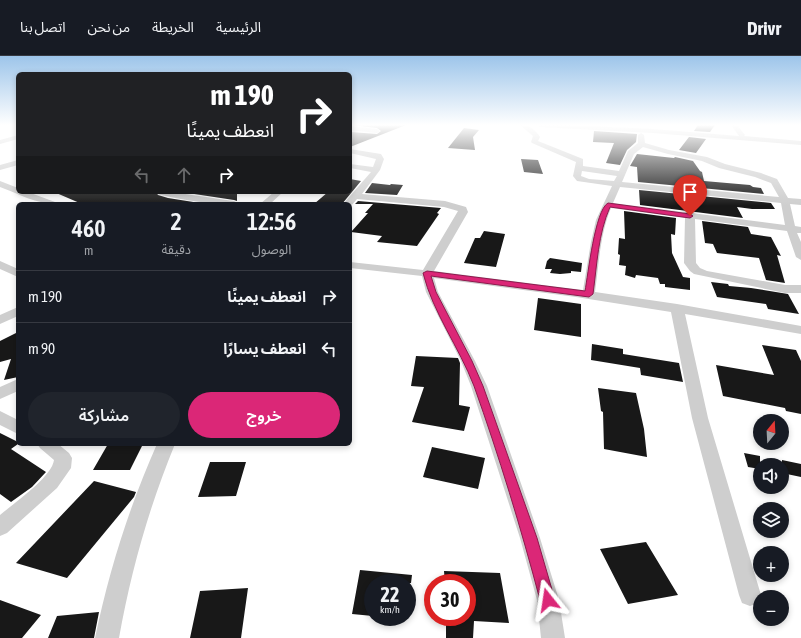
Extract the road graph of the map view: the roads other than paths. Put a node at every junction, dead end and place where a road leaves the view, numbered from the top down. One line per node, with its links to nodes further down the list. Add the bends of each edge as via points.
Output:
1 (356, 152): 9 (street, via 378,156 380,159)
2 (557, 152): 8 (street, via 580,161)
3 (632, 152): 10 (street)
4 (669, 152): 20 (street, via 704,159 767,178 774,181)
5 (16, 163): 7 (street)
6 (352, 166): 9 (street)
7 (0, 168)
8 (579, 168): 10 (street); 12 (street, via 577,176 580,178)
9 (376, 170): 18 (street)
10 (622, 174): 12 (street)
11 (0, 184): 13 (street)
12 (618, 184): 20 (street); 26 (street)
13 (16, 190)
14 (28, 194): 21 (street)
15 (170, 194): 19 (street)
16 (201, 194): 19 (street)
17 (277, 194): 23 (street)
18 (356, 196): 24 (street); 33 (street, via 446,204 462,209 463,212)
19 (193, 199): 22 (street)
20 (785, 200): 25 (street); 28 (street)
21 (47, 202)
22 (218, 202)
23 (267, 202)
24 (350, 202)
25 (801, 202)
26 (608, 205): 27 (street); 35 (street, via 601,220 596,242)
27 (690, 216): 28 (street); 34 (street, via 690,262 700,273 785,289)
28 (796, 230): 29 (street)
29 (801, 257)
30 (0, 264): 32 (street)
31 (352, 265): 33 (street)
32 (16, 273)
33 (427, 273): 35 (street); 49 (street, via 432,292 468,361 492,425 548,600)
34 (801, 289)
35 (589, 294): 36 (street)
36 (677, 308): 39 (street); 47 (street, via 700,418)
37 (16, 312): 38 (street)
38 (0, 320)
39 (801, 330)
40 (16, 385): 41 (street)
41 (0, 394)
42 (0, 417): 43 (street)
43 (16, 427)
44 (48, 446): 46 (street, via 63,458 62,468 50,483)
45 (165, 446): 48 (street, via 150,478 132,536)
46 (0, 527)
47 (750, 595)
48 (107, 638)
49 (552, 638)

